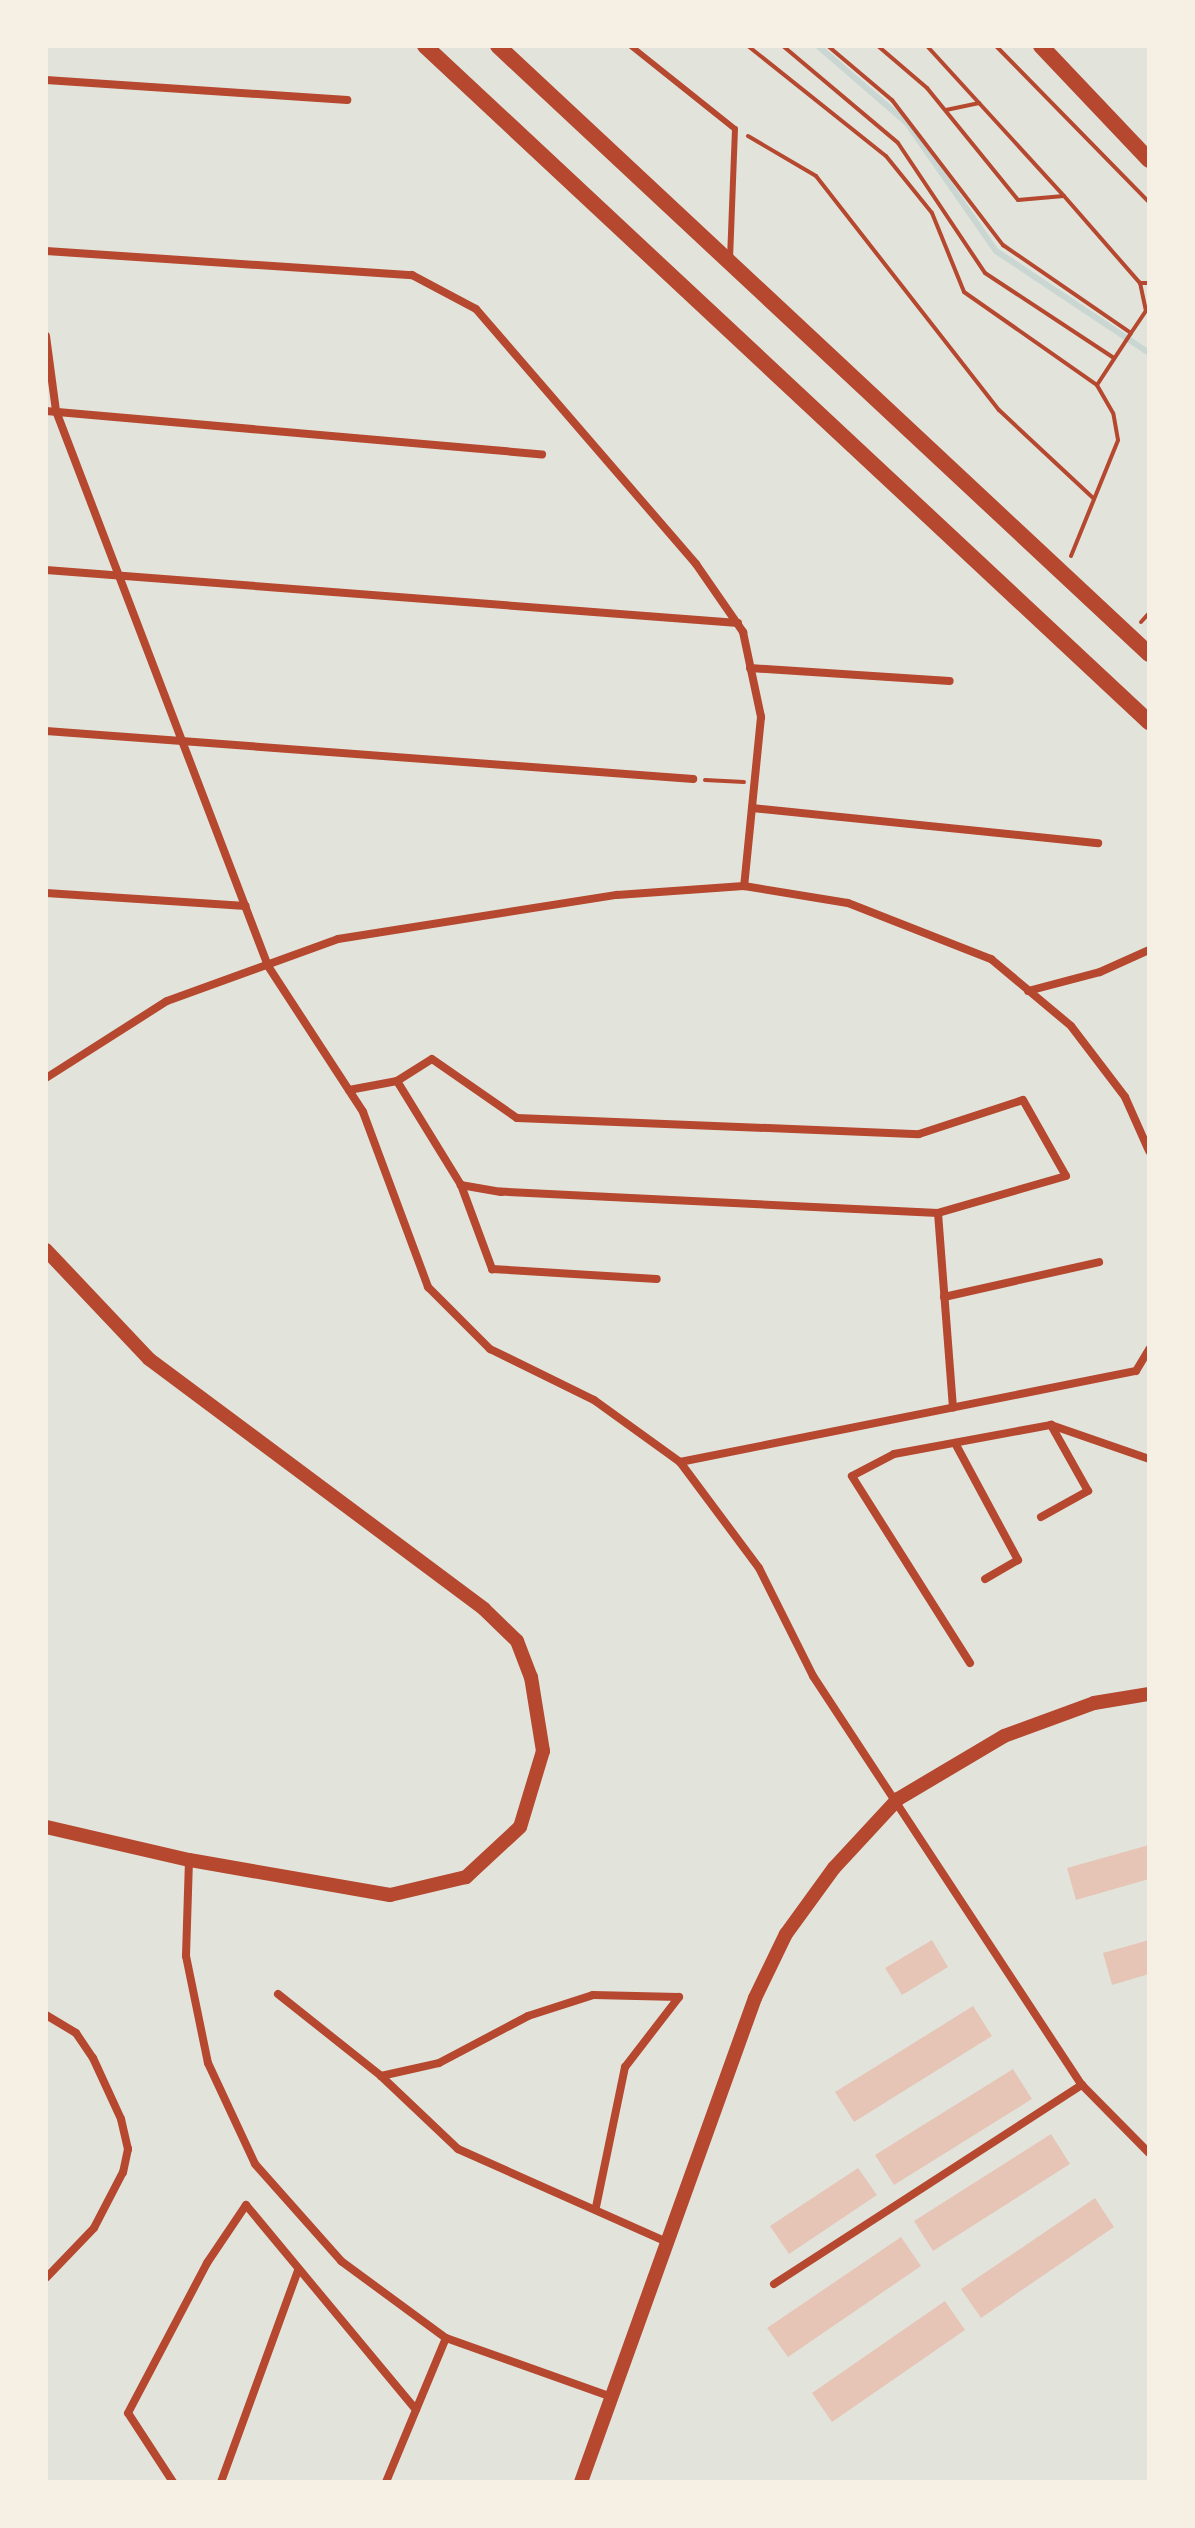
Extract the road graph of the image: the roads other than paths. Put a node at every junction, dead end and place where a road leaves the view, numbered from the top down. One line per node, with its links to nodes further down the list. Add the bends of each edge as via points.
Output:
1 (425, 46): 19 (main road)
2 (498, 46): 9 (main road)
3 (631, 46): 9 (lane, via 735,129)
4 (1041, 46): 7 (main road)
5 (46, 80): 6 (street)
6 (347, 100)
7 (1149, 160)
8 (46, 251): 15 (street, via 412,275 476,309 676,540)
9 (730, 262): 16 (main road)
10 (46, 336): 11 (street)
11 (51, 411): 12 (street); 14 (street)
12 (542, 454)
13 (46, 570): 14 (street)
14 (119, 575): 15 (street); 21 (street)
15 (738, 623): 17 (street)
16 (1149, 654)
17 (750, 668): 18 (street); 23 (street, via 761,717)
18 (950, 681)
19 (1149, 722)
20 (46, 731): 21 (street)
21 (182, 740): 22 (street); 27 (street)
22 (693, 779)
23 (752, 808): 24 (street); 25 (street)
24 (1098, 843)
25 (744, 886): 29 (street, via 617,895 338,939); 30 (street, via 848,903 991,959)
26 (46, 893): 27 (street)
27 (246, 906): 29 (street)
28 (1149, 950): 30 (street, via 1100,972)
29 (268, 966): 31 (street, via 167,1001); 33 (street)
30 (1028, 991): 34 (street, via 1071,1026 1125,1097)
31 (46, 1078)
32 (397, 1081): 33 (street); 35 (street); 36 (street, via 432,1059 517,1118 919,1134 1023,1100 1066,1176)
33 (349, 1090): 46 (street, via 363,1112 428,1287 490,1349 594,1400)
34 (1149, 1151)
35 (461, 1185): 36 (street, via 516,1193); 39 (street, via 492,1269)
36 (938, 1213): 40 (street)
37 (46, 1250): 53 (street, via 149,1359 484,1609 517,1641 531,1677 543,1751 520,1827 466,1877 390,1895)
38 (1099, 1262): 40 (street)
39 (657, 1279)
40 (944, 1297): 42 (street)
41 (1149, 1349): 42 (street, via 1136,1371)
42 (953, 1407): 46 (street)
43 (1055, 1426): 44 (street); 45 (street); 47 (street, via 1088,1491)
44 (955, 1443): 48 (street, via 1018,1560); 49 (street, via 894,1454 852,1476)
45 (1149, 1459)
46 (680, 1462): 51 (street, via 759,1568 813,1676)
47 (1041, 1517)
48 (985, 1579)
49 (970, 1663)
50 (1149, 1694): 51 (street, via 1094,1703 1004,1736)
51 (898, 1799): 57 (street); 60 (street, via 834,1868 786,1934 755,1998)
52 (46, 1827): 53 (street)
53 (189, 1860): 64 (street, via 186,1956 208,2063 255,2164 341,2261)
54 (278, 1994): 56 (street)
55 (46, 2015): 62 (street, via 76,2033 93,2058 121,2119 128,2149 123,2172 94,2228)
56 (381, 2076): 59 (street, via 458,2149); 59 (street, via 439,2063 528,2016 593,1995 679,1997 625,2067)
57 (1082, 2085): 58 (street); 63 (street)
58 (1149, 2153)
59 (596, 2207): 60 (street)
60 (667, 2242): 65 (street)
61 (298, 2271): 66 (street); 67 (street, via 246,2205 207,2263 128,2413); 68 (street)
62 (46, 2278)
63 (774, 2284)
64 (446, 2338): 65 (street); 66 (street)
65 (612, 2397): 70 (street)
66 (416, 2410): 69 (street)
67 (173, 2482)
68 (221, 2482)
69 (386, 2482)
70 (581, 2482)

